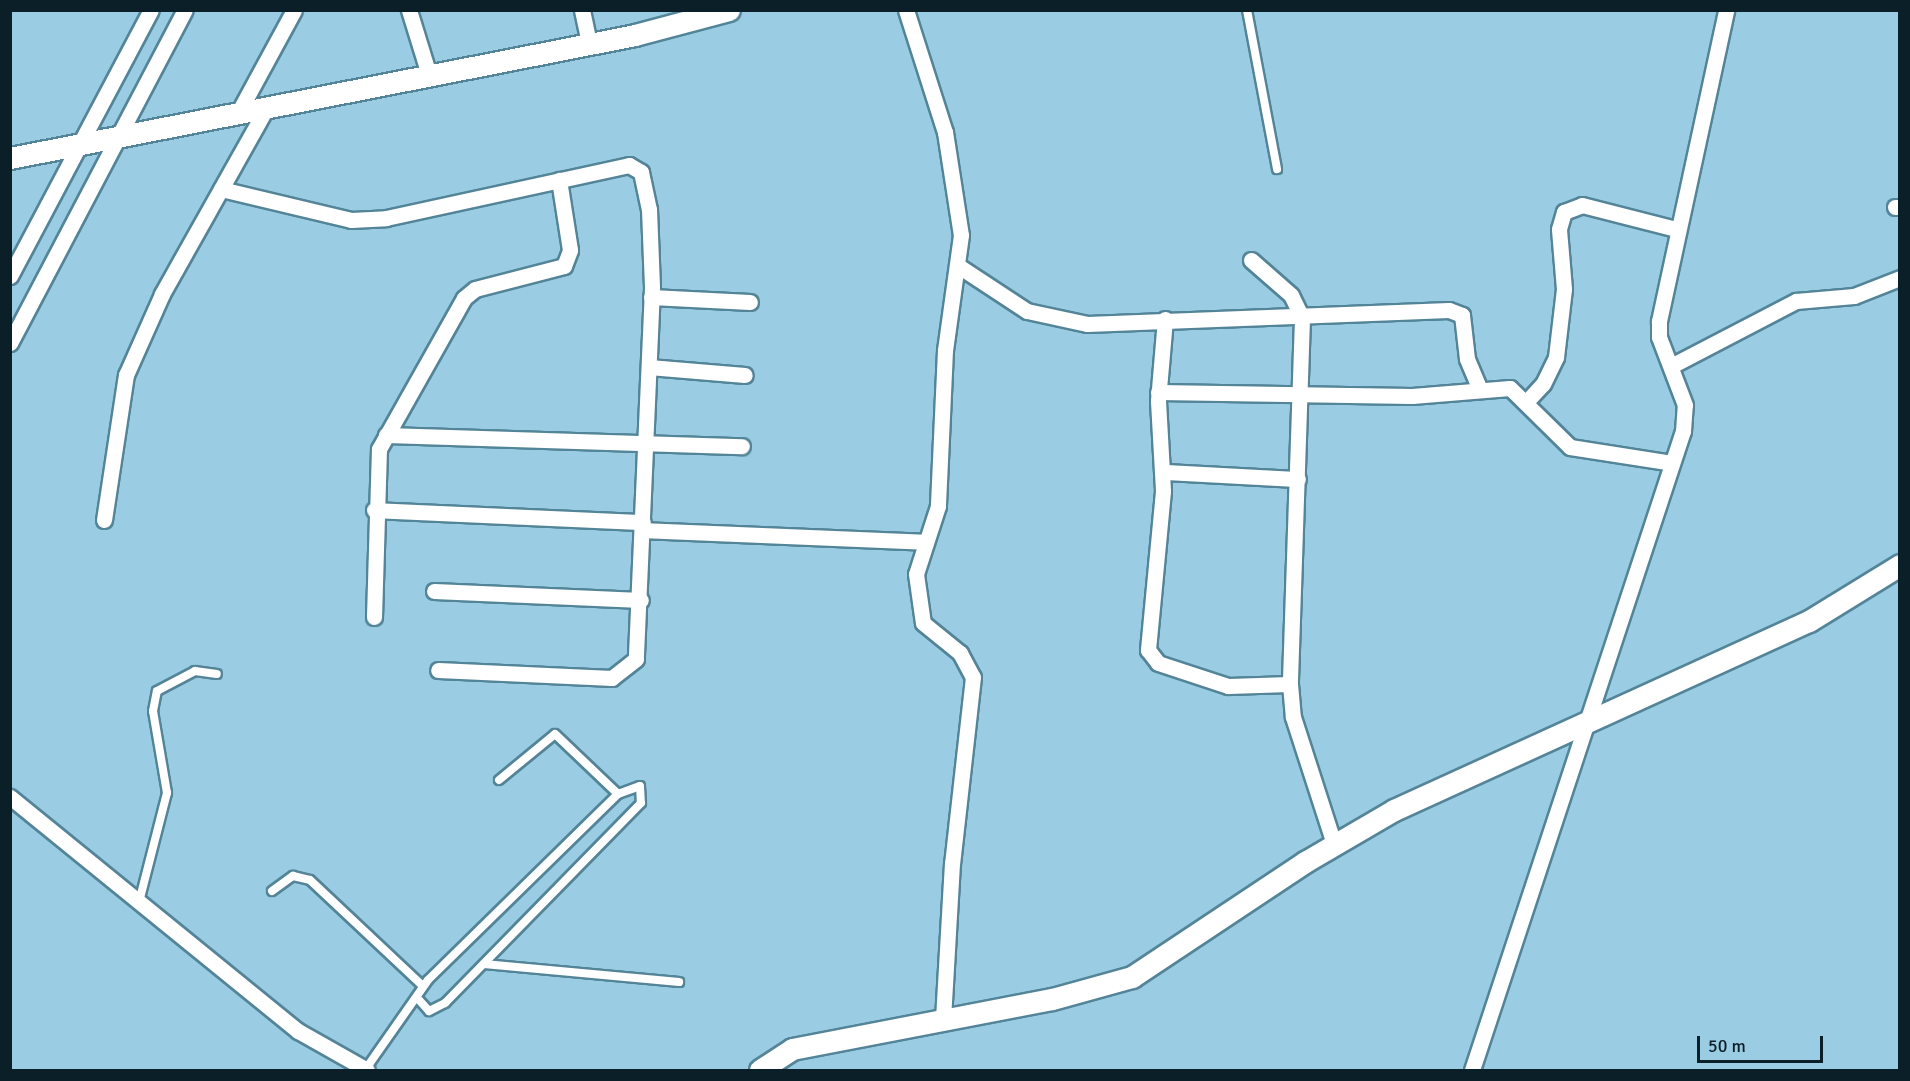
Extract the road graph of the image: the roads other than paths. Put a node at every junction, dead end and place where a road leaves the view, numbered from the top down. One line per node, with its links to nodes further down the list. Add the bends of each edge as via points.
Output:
1 (151, 10): 15 (street)
2 (185, 10): 14 (street)
3 (294, 10): 13 (street)
4 (410, 10): 11 (street)
5 (582, 10): 10 (street)
6 (729, 10): 10 (street)
7 (906, 10): 22 (street, via 953,171)
8 (1247, 10): 17 (lane)
9 (1726, 10): 20 (street)
10 (589, 44): 11 (street)
11 (429, 75): 12 (street)
12 (266, 109): 13 (street); 19 (street)
13 (237, 115): 14 (street)
14 (117, 138): 15 (street); 29 (street)
15 (80, 145): 16 (street); 23 (street)
16 (10, 158)
17 (1277, 169)
18 (560, 180): 19 (street, via 386,218 351,220); 25 (street, via 629,165 641,172 652,243); 37 (street, via 570,250 564,266 475,289 464,298)
19 (221, 189): 44 (street, via 162,294 126,375)
20 (1676, 229): 30 (street, via 1659,321); 36 (street, via 1582,205 1564,212 1559,229 1564,289 1556,357 1543,384)
21 (1251, 260): 27 (street, via 1290,295)
22 (960, 267): 28 (street, via 1003,300 1051,318 1095,324); 46 (street, via 945,350 938,506)
23 (11, 274)
24 (1899, 278): 30 (street, via 1854,296 1796,301)
25 (651, 297): 26 (street); 31 (street)
26 (750, 302)
27 (1302, 318): 28 (street); 33 (street, via 1404,308 1457,312 1465,322 1467,359); 35 (street)
28 (1165, 319): 34 (street)
29 (10, 343)
30 (1671, 366): 40 (street, via 1685,405)
31 (649, 367): 32 (street); 38 (street)
32 (745, 375)
33 (1480, 389): 35 (street, via 1412,396); 36 (street, via 1510,388)
34 (1158, 392): 35 (street); 41 (street)
35 (1300, 395): 42 (street)
36 (1527, 401): 40 (street, via 1547,429 1569,447)
37 (386, 435): 38 (street); 43 (street, via 375,470)
38 (645, 445): 39 (street); 45 (street)
39 (742, 446)
40 (1672, 463): 54 (street)
41 (1164, 472): 42 (street); 53 (street, via 1146,639 1152,658 1228,686)
42 (1298, 478): 53 (street)
43 (374, 510): 45 (street); 50 (street)
44 (104, 520)
45 (642, 526): 46 (street); 49 (street)
46 (923, 542): 65 (street, via 916,574 920,616 931,634 960,653 973,677 952,863)
47 (1899, 565): 54 (street, via 1809,621)
48 (434, 591): 49 (street)
49 (641, 600): 51 (street, via 636,659 612,678)
50 (374, 617)
51 (438, 670)
52 (217, 674): 60 (lane, via 195,671 178,676 155,697 167,793)
53 (1290, 684): 58 (street, via 1295,728)
54 (1585, 723): 58 (street, via 1394,810); 68 (street)
55 (499, 780): 56 (lane, via 555,734)
56 (618, 794): 61 (lane, via 640,786 645,796); 63 (lane)
57 (10, 797): 60 (street)
58 (1334, 844): 65 (street, via 1132,977)
59 (272, 891): 63 (lane, via 292,876 310,880)
60 (139, 902): 66 (street, via 298,1031)
61 (484, 964): 62 (lane); 64 (lane, via 438,1008 429,1011)
62 (679, 982)
63 (423, 986): 64 (lane)
64 (419, 1000): 66 (lane)
65 (943, 1020): 67 (street, via 792,1049)
66 (366, 1070)
67 (760, 1071)
68 (1472, 1071)

